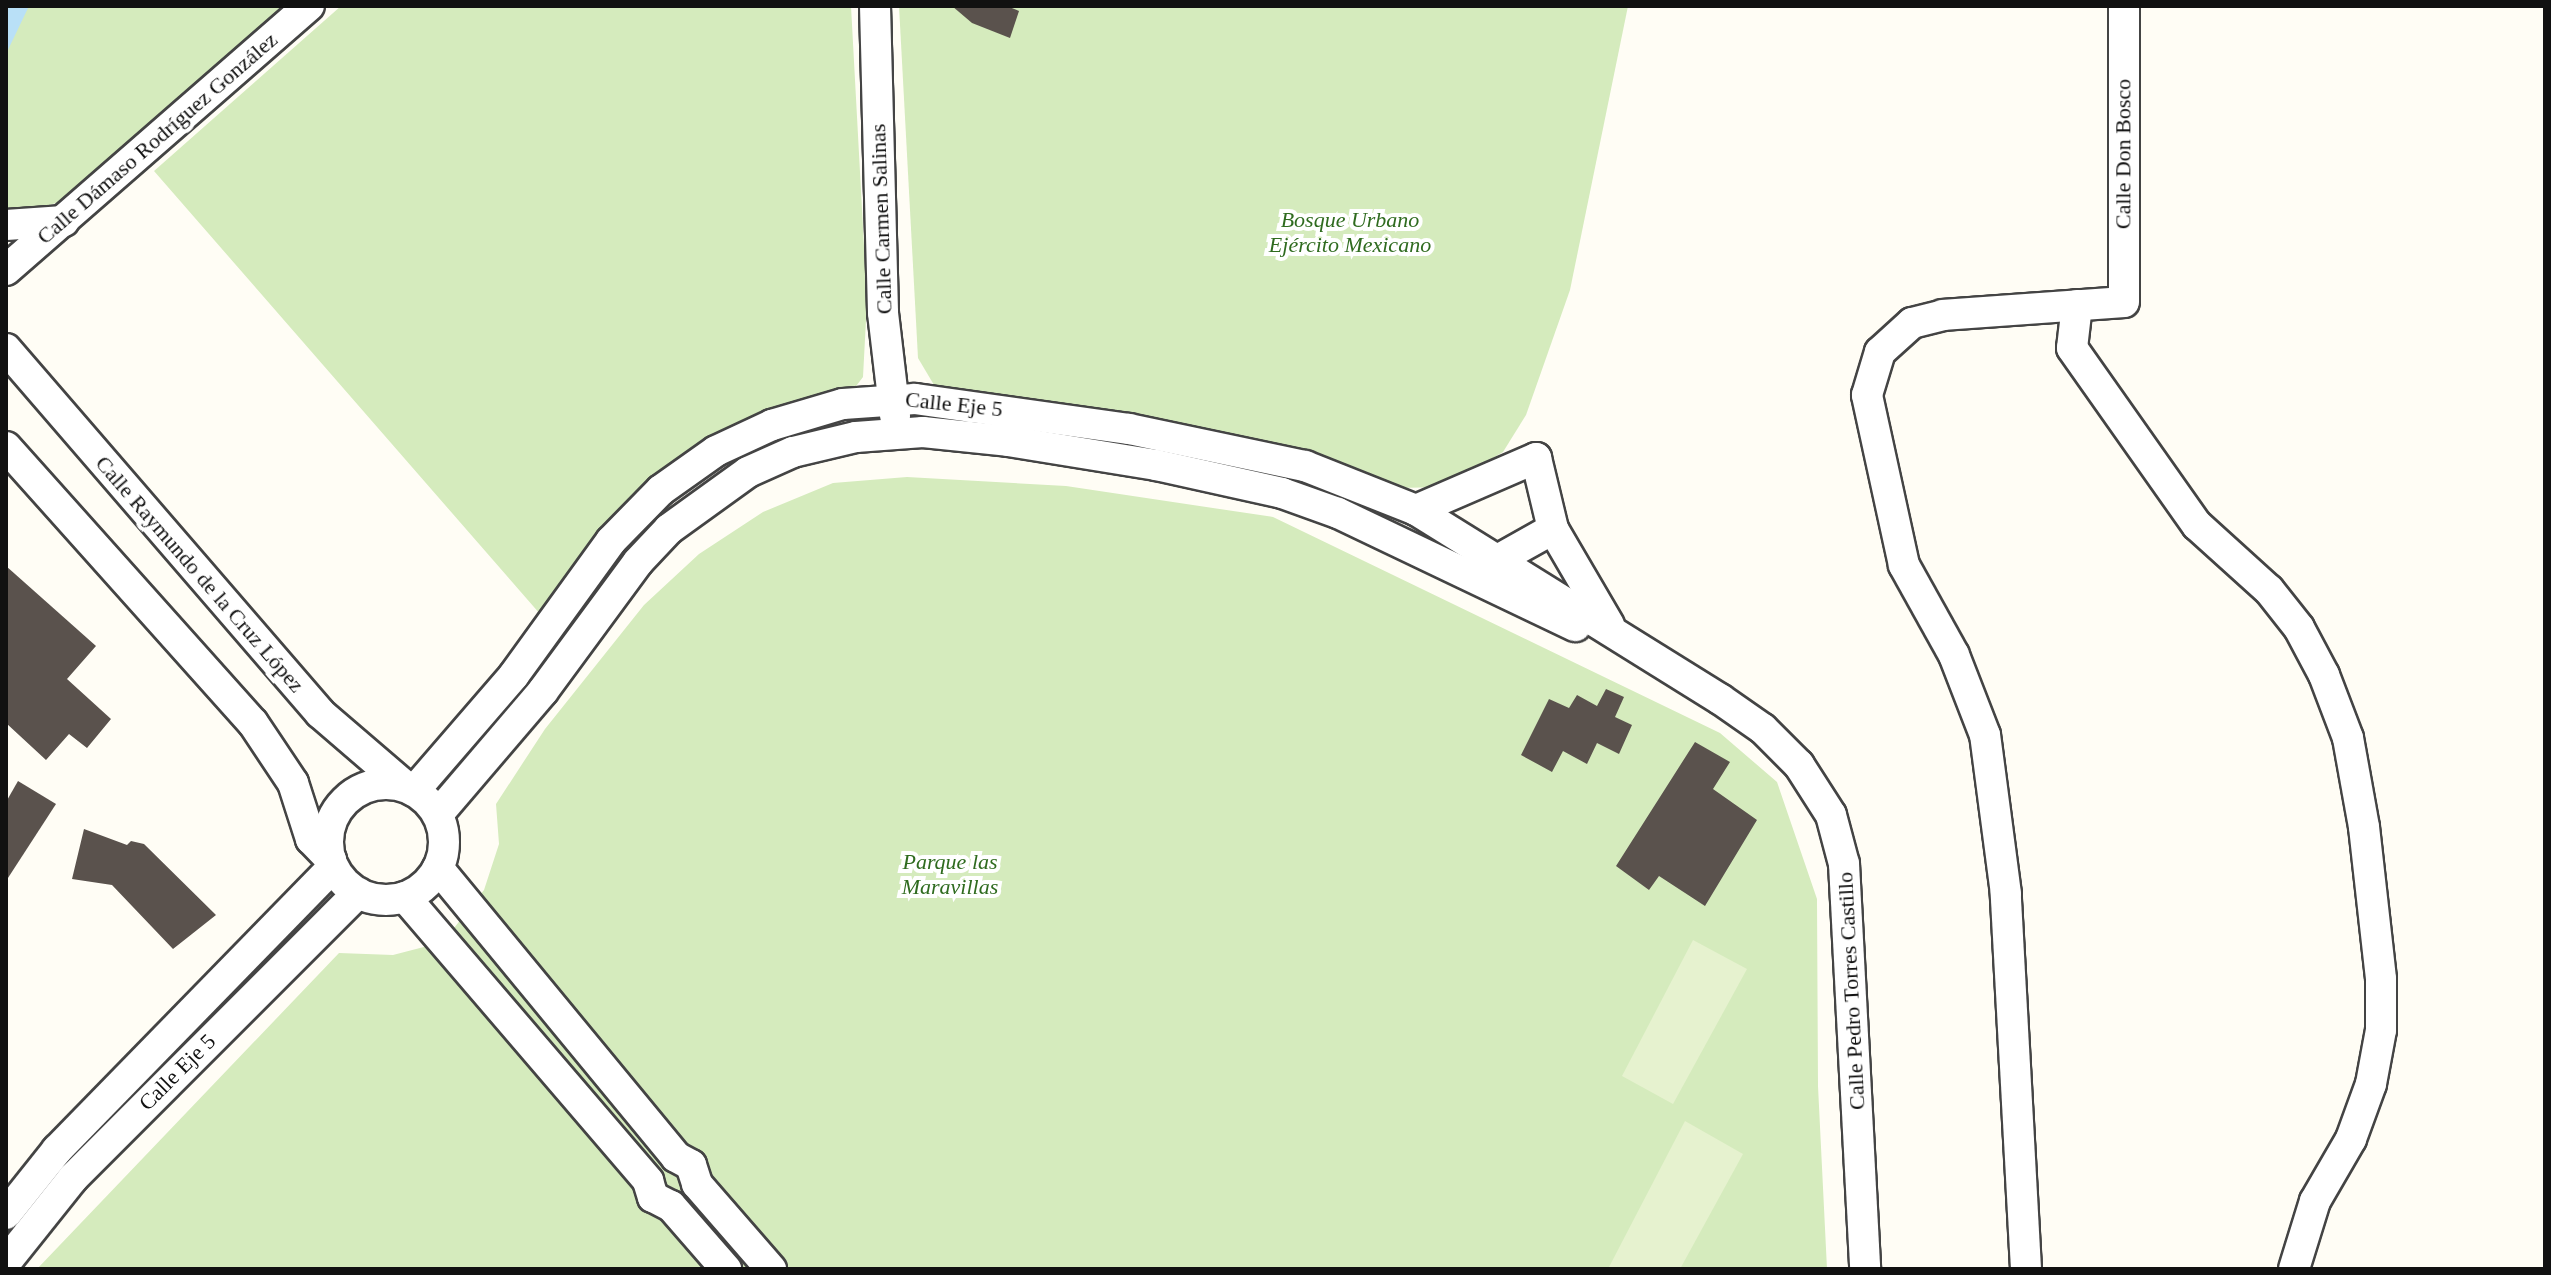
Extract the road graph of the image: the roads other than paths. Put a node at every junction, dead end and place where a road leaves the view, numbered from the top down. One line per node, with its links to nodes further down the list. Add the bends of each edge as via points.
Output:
1 (309, 6): 4 (street, Calle Dámaso Rodríguez González)
2 (875, 6): 9 (street, Calle Carmen Salinas, via 883,313)
3 (2124, 6): 7 (street, Calle Don Bosco, via 2124,302)
4 (64, 221): 5 (street); 6 (street, Calle Dámaso Rodríguez González)
5 (6, 225)
6 (6, 270)
7 (2077, 305): 32 (street, via 1943,315 1912,323 1880,352 1867,395 1904,565 1960,666 1985,735 2006,894); 33 (street, via 2072,348 2162,469 2177,499 2269,590 2299,628 2348,738 2364,827 2381,979 2381,1030 2371,1084 2351,1139 2315,1201)
8 (6, 350): 17 (street, Calle Raymundo de la Cruz López, via 320,713)
9 (892, 398): 10 (street, Calle Carmen Salinas); 12 (street, Calle Eje 5, via 987,406 1231,447 1305,466); 17 (street, Calle Eje 5, via 843,404 772,425 716,451 661,490 611,541 514,675)
10 (898, 432): 15 (street, Calle Eje 5, via 1008,441 1217,476 1338,513); 18 (street, Calle Eje 5, via 793,452 708,496 669,529 543,691)
11 (6, 447): 19 (street, via 253,723 293,783 311,839)
12 (1416, 510): 13 (street, via 1536,458); 14 (street, Calle Eje 5)
13 (1553, 529): 14 (street); 16 (street)
14 (1500, 561): 15 (street); 16 (street, Calle Eje 5)
15 (1468, 575): 16 (street, Calle Eje 5)
16 (1609, 635): 31 (street, Calle Pedro Torres Castillo, via 1763,729 1799,765 1831,815 1844,864 1851,947)
17 (410, 789): 18 (street); 19 (street, via 378,785 353,794 331,824)
18 (438, 814): 20 (street, via 444,851)
19 (332, 863): 21 (street); 27 (street, Calle Eje 5, via 57,1150)
20 (438, 868): 22 (street, via 430,881); 23 (street)
21 (358, 893): 22 (street, via 389,900); 28 (street, Calle Eje 5, via 73,1178)
22 (405, 897): 24 (street)
23 (676, 1157): 24 (street, via 657,1162); 25 (street, via 691,1165)
24 (648, 1181): 26 (street, via 653,1197)
25 (697, 1184): 26 (street, via 689,1200); 30 (street)
26 (671, 1206): 29 (street)
27 (6, 1214)
28 (6, 1262)
29 (726, 1269)
30 (771, 1269)
31 (1865, 1269)
32 (2026, 1269)
33 (2294, 1269)

